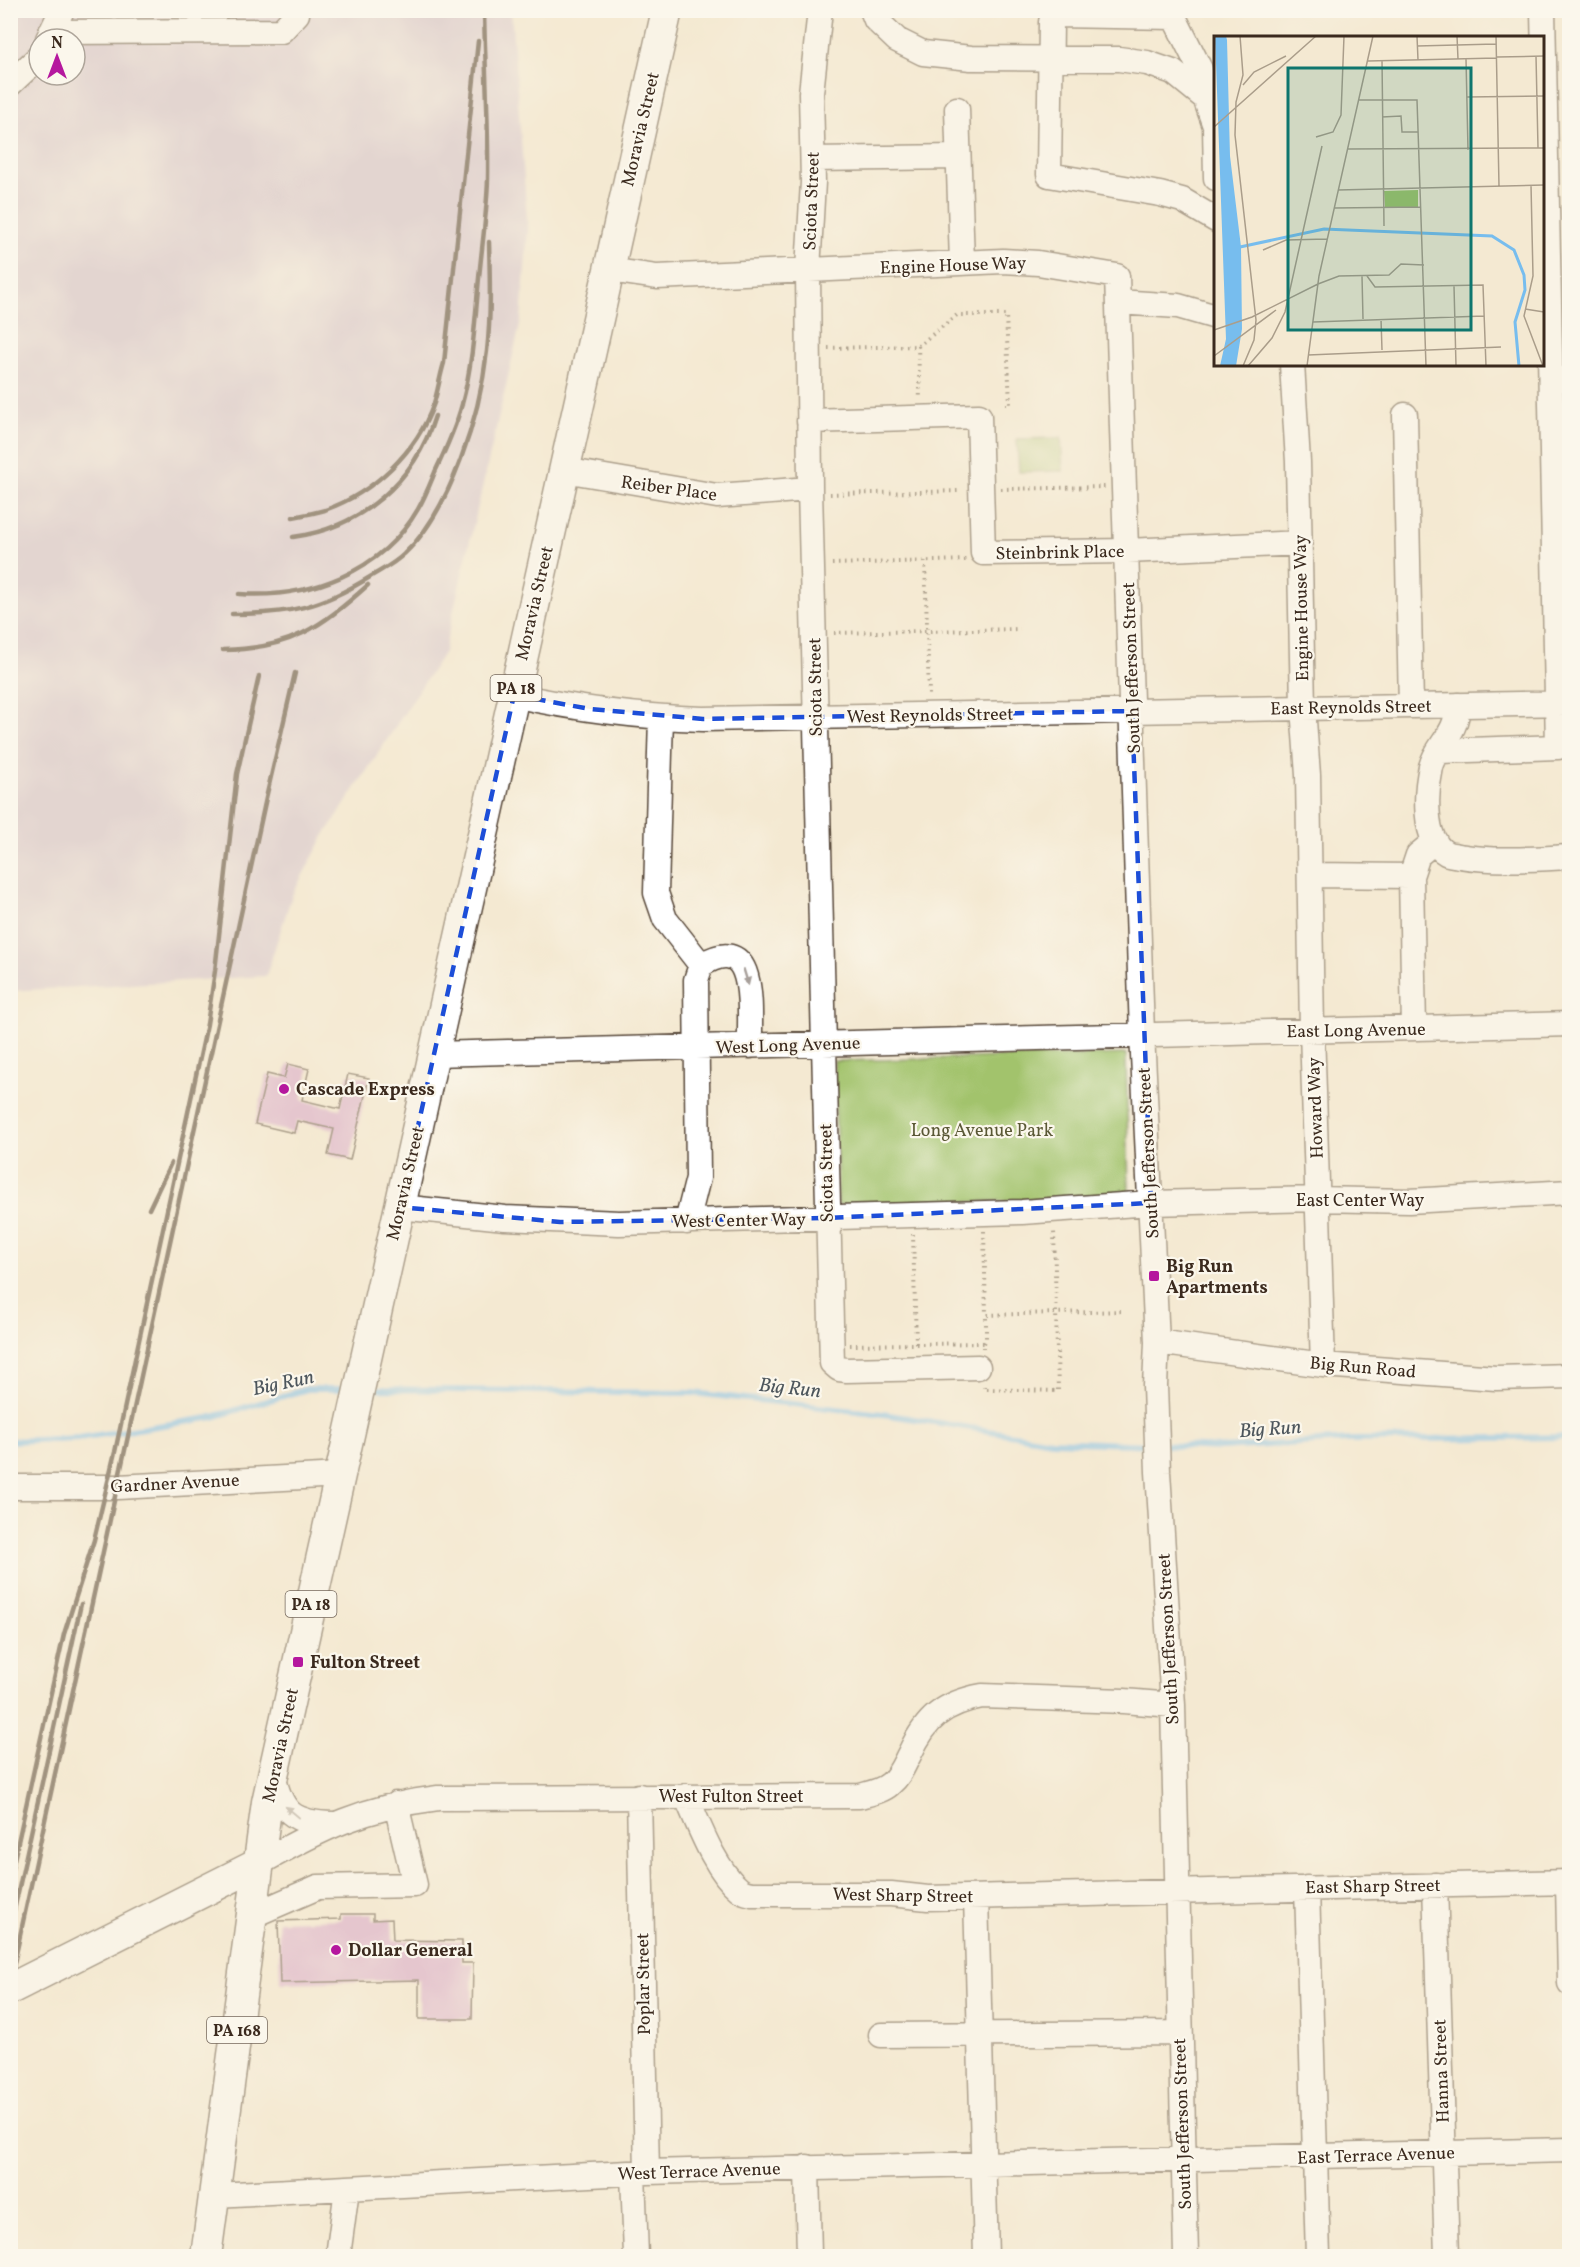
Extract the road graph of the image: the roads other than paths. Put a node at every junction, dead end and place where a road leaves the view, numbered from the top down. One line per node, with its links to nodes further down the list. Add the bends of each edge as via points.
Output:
1 (62, 10): 7 (street)
2 (297, 10): 8 (street, via 281,31)
3 (667, 10): 20 (main road, Moravia Street / PA 18)
4 (820, 10): 16 (street, Sciota Street, via 811,93)
5 (872, 10): 9 (street, via 876,20 897,40 923,53 971,58)
6 (1543, 10): 18 (street)
7 (53, 27)
8 (87, 34)
9 (1049, 58): 12 (street, via 1147,63 1173,72); 12 (street, via 1054,15 1173,17 1200,69); 17 (street, via 1049,175 1160,194 1182,200)
10 (27, 68): 11 (street)
11 (10, 84)
12 (1205, 98): 14 (street)
13 (957, 109): 15 (street)
14 (1214, 123)
15 (958, 157): 16 (street); 19 (street)
16 (813, 159): 21 (street, Sciota Street)
17 (1214, 219)
18 (1554, 248): 25 (street)
19 (962, 263): 21 (street, Engine House Way); 22 (street, Engine House Way, via 1038,263 1117,276)
20 (609, 270): 21 (street, via 657,277); 28 (main road, Moravia Street / PA 18)
21 (808, 270): 27 (street, Sciota Street)
22 (1118, 302): 23 (street, via 1178,306); 31 (street, South Jefferson Street)
23 (1214, 317)
24 (1292, 366): 30 (street, Engine House Way)
25 (1560, 376): 33 (street)
26 (1405, 415): 35 (street)
27 (809, 421): 29 (street, Sciota Street); 31 (street, Steinbrink Place, via 979,416 982,553)
28 (564, 470): 29 (street, Reiber Place, via 717,496); 32 (main road, Moravia Street / PA 18)
29 (810, 489): 39 (street, Sciota Street)
30 (1300, 543): 31 (street, Steinbrink Place); 36 (street, Engine House Way)
31 (1127, 551): 37 (street, South Jefferson Street)
32 (514, 694): 38 (street, West Reynolds Street, via 590,710); 54 (main road, Moravia Street / PA 18)
33 (1564, 703): 34 (street, East Reynolds Street); 40 (street)
34 (1458, 705): 35 (street, East Reynolds Street); 41 (street, via 1458,719)
35 (1411, 706): 36 (street, East Reynolds Street)
36 (1303, 707): 37 (street, East Reynolds Street); 44 (street, Howard Way)
37 (1132, 711): 39 (street, West Reynolds Street); 50 (street, South Jefferson Street)
38 (661, 717): 39 (street, West Reynolds Street); 46 (street, via 656,893 665,919)
39 (816, 717): 51 (street, Sciota Street)
40 (1564, 747): 41 (street)
41 (1440, 751): 42 (street, via 1431,765 1426,801)
42 (1435, 841): 43 (street, via 1446,853 1479,859); 45 (street, via 1418,855)
43 (1569, 857)
44 (1310, 874): 45 (street); 49 (street, Howard Way)
45 (1411, 876): 48 (street)
46 (701, 965): 52 (street, one-way to 52, via 715,956 730,956 741,963 748,981); 53 (street, via 696,980)
47 (1569, 1024): 48 (street, East Long Avenue)
48 (1414, 1028): 49 (street, East Long Avenue)
49 (1312, 1031): 50 (street, East Long Avenue); 56 (street, Howard Way)
50 (1142, 1034): 51 (street, West Long Avenue); 57 (street, South Jefferson Street)
51 (823, 1044): 52 (street, West Long Avenue); 59 (street, Sciota Street)
52 (750, 1046): 53 (street, West Long Avenue)
53 (697, 1048): 54 (street, West Long Avenue); 60 (street, via 698,1178)
54 (434, 1054): 58 (main road, Moravia Street / PA 18)
55 (1569, 1192): 56 (street, East Center Way, via 1409,1201)
56 (1318, 1199): 57 (street, East Center Way); 62 (street, Howard Way)
57 (1151, 1203): 59 (street, West Center Way, via 1022,1212); 61 (street, South Jefferson Street)
58 (400, 1207): 60 (street, West Center Way, via 560,1222); 65 (main road, Moravia Street / PA 18)
59 (827, 1218): 60 (street, West Center Way); 63 (street, Sciota Street, via 832,1364 847,1370)
60 (687, 1222)
61 (1157, 1342): 62 (street, Big Run Road); 67 (street, South Jefferson Street, via 1158,1472)
62 (1323, 1365): 64 (street, Big Run Road, via 1496,1378)
63 (982, 1366)
64 (1569, 1376)
65 (340, 1475): 66 (street, Gardner Avenue, via 118,1487); 68 (main road, Moravia Street / PA 18)
66 (10, 1487)
67 (1173, 1705): 70 (street, West Fulton Street, via 982,1696 961,1699 927,1722 900,1772 876,1792 860,1796); 77 (street, South Jefferson Street)
68 (273, 1774): 72 (street, one-way to 68, via 312,1823 290,1813 277,1793); 73 (main road, Moravia Street / PA 18)
69 (639, 1796): 70 (street, West Fulton Street); 71 (street, West Fulton Street, via 463,1797); 91 (street, Poplar Street)
70 (686, 1796): 78 (street, West Sharp Street, via 717,1860 740,1891)
71 (396, 1804): 72 (street, West Fulton Street); 79 (street, via 415,1885 318,1887)
72 (333, 1824): 73 (street, West Fulton Street)
73 (258, 1864): 79 (main road, Moravia Street / PA 168); 81 (main road)
74 (1569, 1882): 75 (street, East Sharp Street); 80 (street)
75 (1435, 1885): 76 (street, East Sharp Street); 86 (street, Hanna Street)
76 (1306, 1888): 77 (street, East Sharp Street); 87 (street)
77 (1177, 1891): 78 (street, West Sharp Street); 82 (street, South Jefferson Street)
78 (976, 1897): 84 (street)
79 (251, 1917): 93 (main road, Moravia Street / PA 168)
80 (1569, 1983)
81 (10, 1989)
82 (1179, 2033): 84 (street); 88 (street, South Jefferson Street)
83 (880, 2035): 84 (street)
84 (980, 2035): 89 (street)
85 (1569, 2150): 86 (street, East Terrace Avenue)
86 (1444, 2153): 87 (street, East Terrace Avenue); 101 (street, Hanna Street)
87 (1314, 2157): 88 (street, East Terrace Avenue); 100 (street)
88 (1183, 2160): 89 (street, West Terrace Avenue); 99 (street, South Jefferson Street)
89 (983, 2164): 90 (street, West Terrace Avenue); 98 (street)
90 (807, 2167): 91 (street, West Terrace Avenue); 97 (street)
91 (640, 2172): 92 (street, West Terrace Avenue); 96 (street, Poplar Street)
92 (347, 2189): 93 (street, West Terrace Avenue); 95 (street)
93 (215, 2195): 94 (main road, Moravia Street / PA 168)
94 (207, 2256)
95 (338, 2256)
96 (636, 2256)
97 (808, 2256)
98 (986, 2256)
99 (1186, 2256)
100 (1318, 2256)
101 (1447, 2256)

